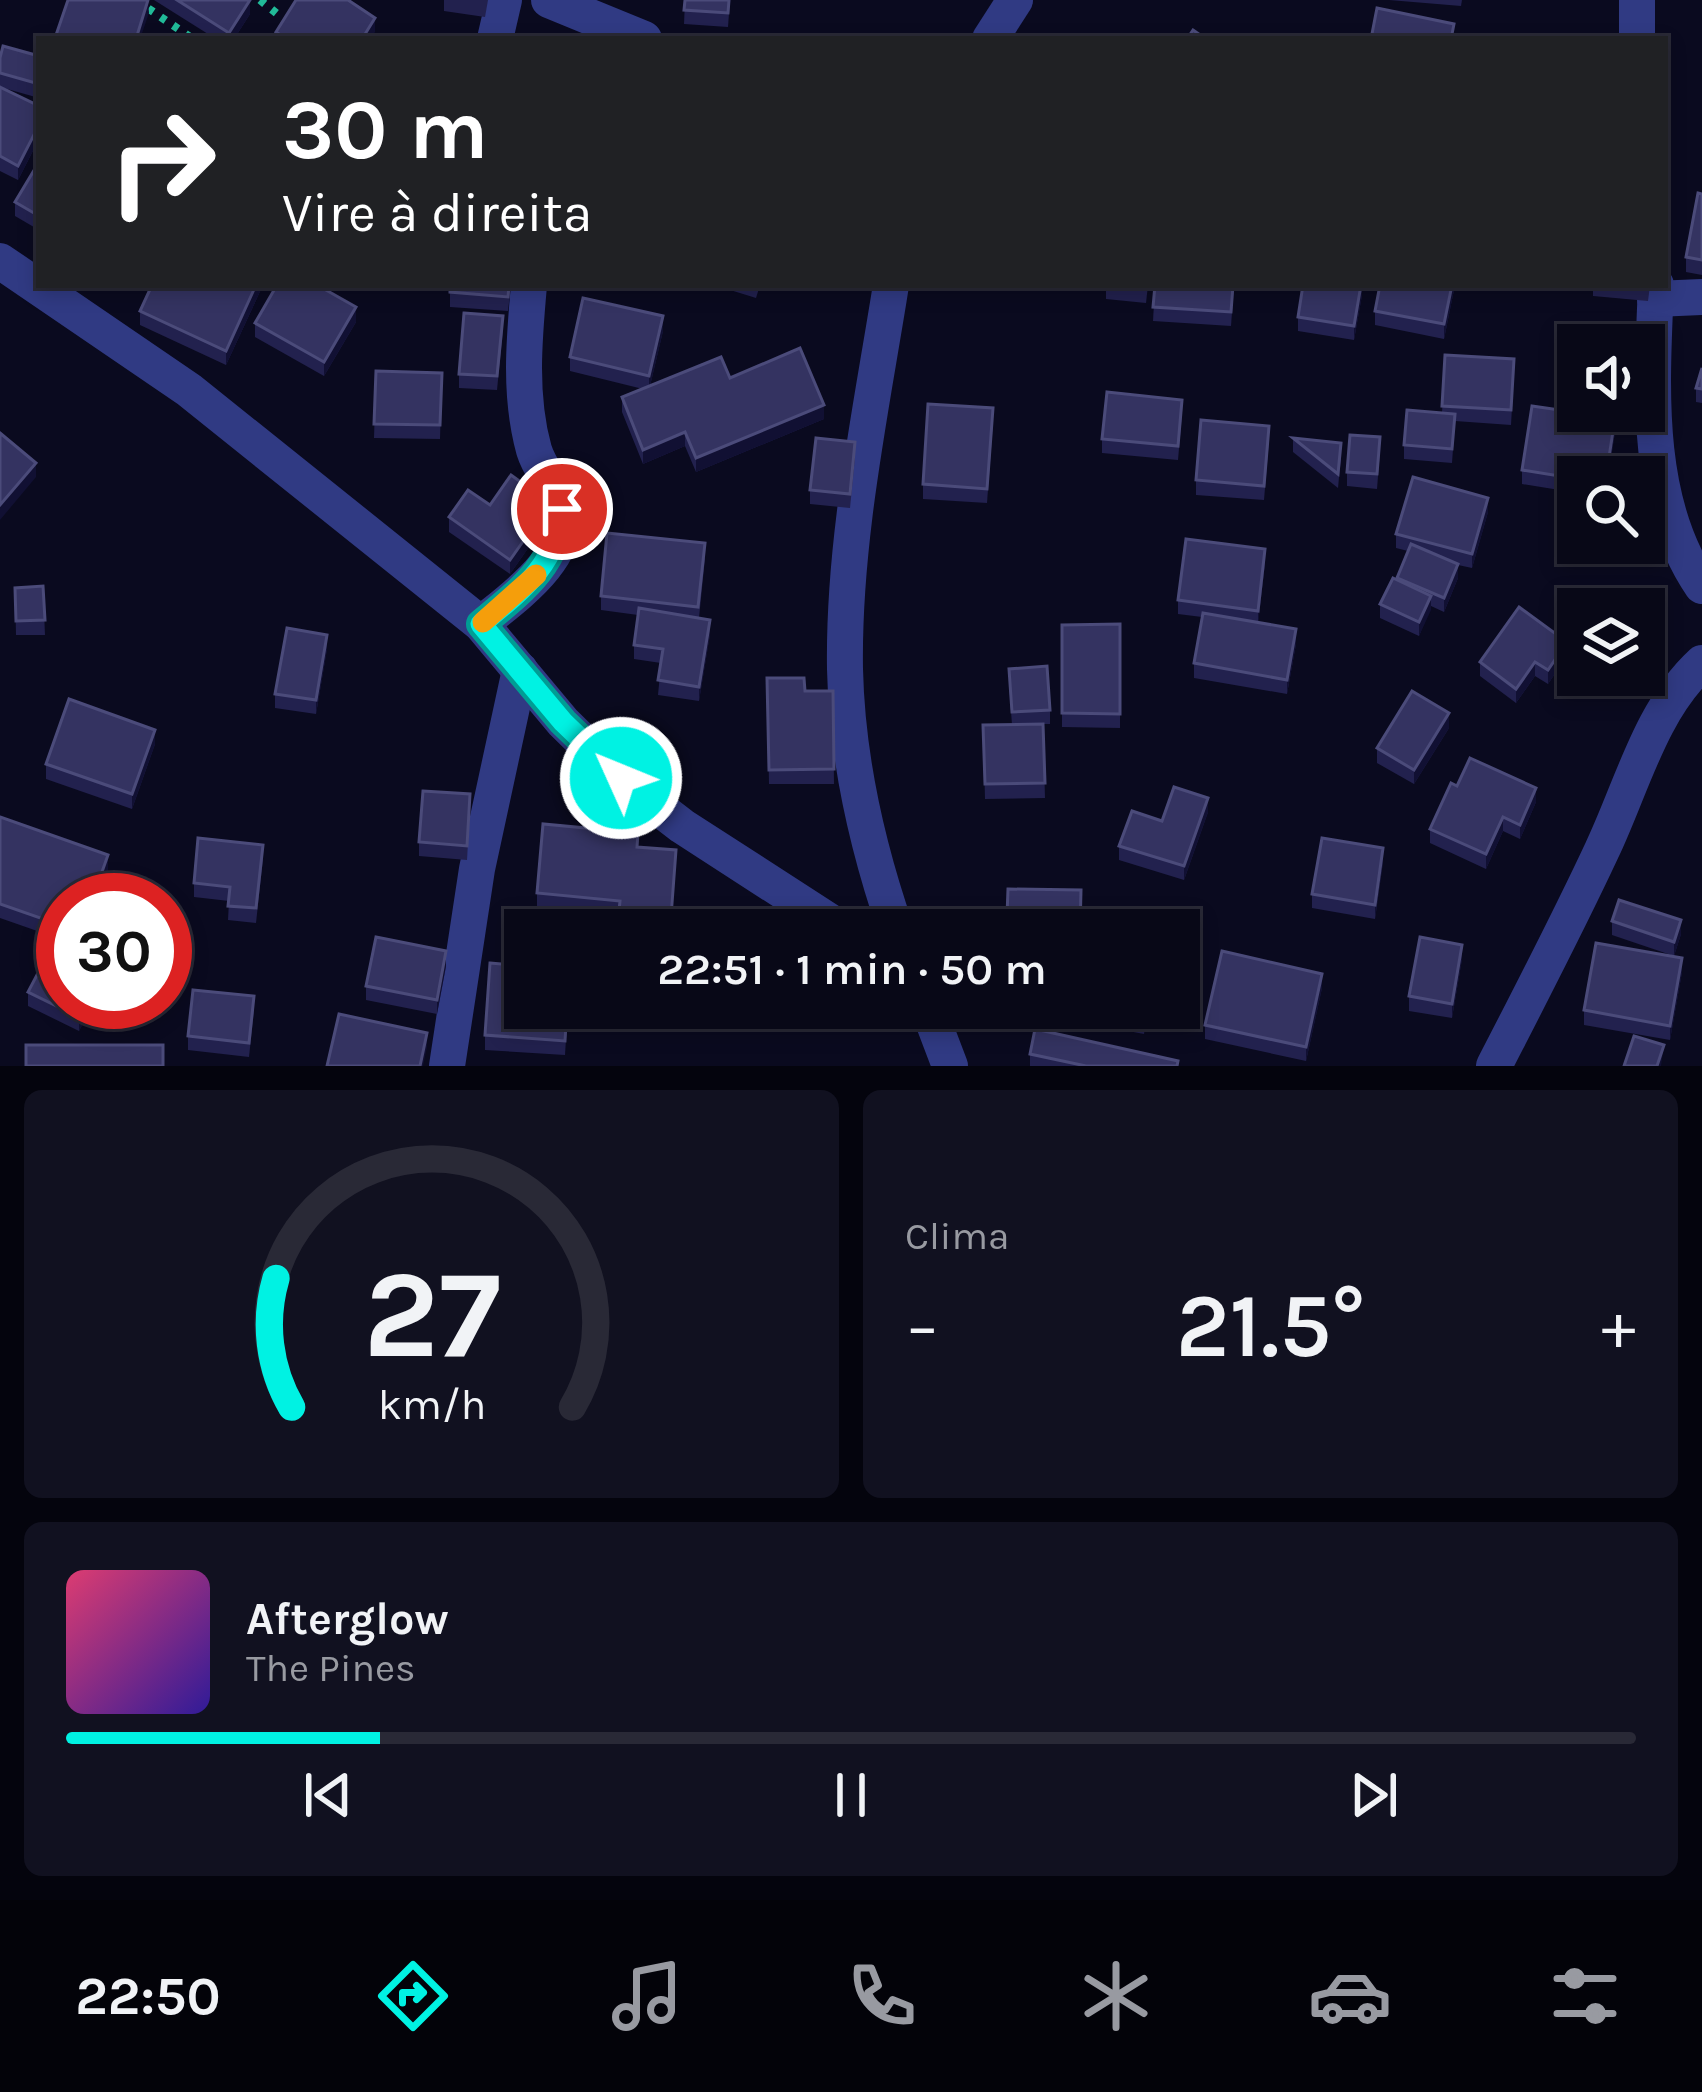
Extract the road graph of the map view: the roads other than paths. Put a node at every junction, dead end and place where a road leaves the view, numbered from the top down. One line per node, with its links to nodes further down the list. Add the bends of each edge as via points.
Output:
1 (505, 0): 5 (street)
2 (549, 0): 6 (street)
3 (1015, 0): 7 (street)
4 (1637, 0): 8 (street)
5 (496, 36)
6 (637, 36)
7 (992, 36)
8 (1637, 36)
9 (0, 261): 10 (street)
10 (36, 285)
11 (40, 288): 17 (street, via 190,390)
12 (529, 288): 17 (street, via 525,406 535,454 562,509 561,532 529,584)
13 (891, 288): 21 (street, via 853,548 845,669 856,789)
14 (1656, 292): 15 (street); 16 (street, via 1654,395 1664,494)
15 (1702, 297)
16 (1702, 586)
17 (481, 624): 19 (street)
18 (1702, 663): 25 (street, via 1657,722)
19 (520, 670): 20 (street, via 621,778); 23 (street)
20 (810, 909)
21 (890, 909)
22 (936, 1029): 24 (street)
23 (447, 1066)
24 (950, 1066)
25 (1494, 1066)

